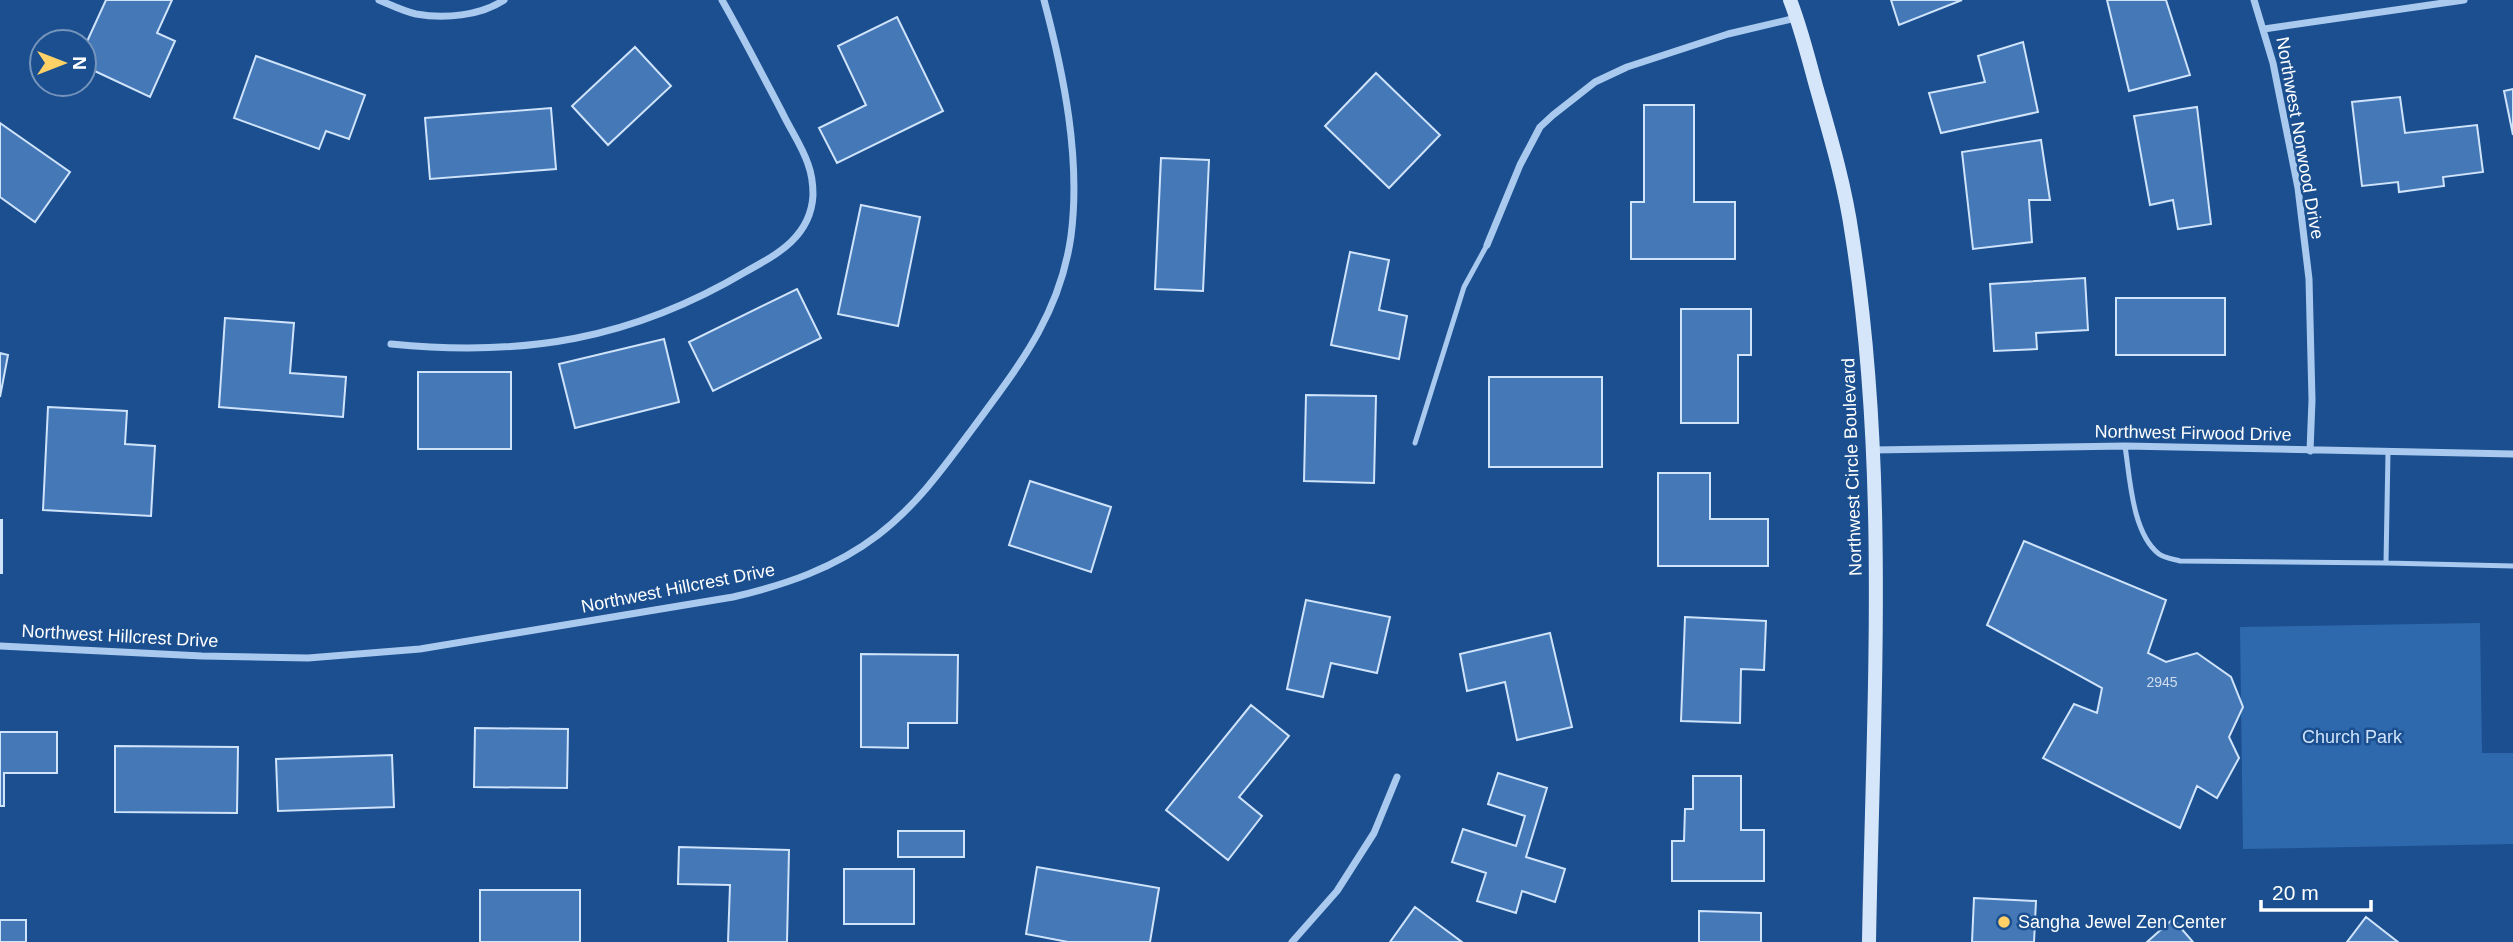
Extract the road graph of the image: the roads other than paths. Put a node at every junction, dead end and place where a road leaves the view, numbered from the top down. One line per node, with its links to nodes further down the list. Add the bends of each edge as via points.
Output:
1 (379, 0): 2 (street, via 414,14 440,17 466,14)
2 (504, 0)
3 (722, 0): 11 (street, via 809,165 813,195 809,215 786,248 671,311 597,335 527,347 445,349)
4 (1044, 0): 20 (street, Northwest Hillcrest Drive, via 1062,66 1069,122 1071,236 1062,276 1029,352 924,493 877,536 822,569 783,585 420,649 308,658)
5 (1790, 0): 8 (main road, Northwest Circle Boulevard)
6 (2254, 0): 9 (street, Northwest Norwood Drive)
7 (2464, 0): 9 (street)
8 (1797, 18): 10 (street, via 1703,42 1595,82 1541,127); 14 (main road, Northwest Circle Boulevard, via 1831,136 1852,233)
9 (2264, 29): 15 (street, Northwest Norwood Drive, via 2298,188 2309,279)
10 (1487, 245): 12 (lane, via 1464,287)
11 (391, 344)
12 (1415, 443)
13 (2125, 446): 14 (street, Northwest Firwood Drive); 15 (street, Northwest Firwood Drive); 18 (lane, via 2143,536 2160,556 2180,561)
14 (1873, 450): 23 (main road, Northwest Circle Boulevard)
15 (2310, 451): 16 (street, Northwest Firwood Drive)
16 (2388, 452): 17 (street, Northwest Firwood Drive); 18 (lane)
17 (2513, 454)
18 (2386, 564): 19 (lane)
19 (2513, 566)
20 (0, 646)
21 (1397, 777): 22 (street, via 1374,833 1345,879)
22 (1292, 942)
23 (1869, 942)

